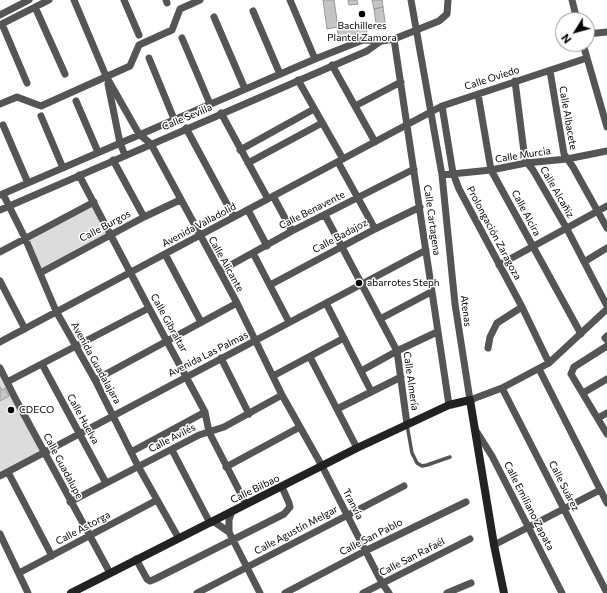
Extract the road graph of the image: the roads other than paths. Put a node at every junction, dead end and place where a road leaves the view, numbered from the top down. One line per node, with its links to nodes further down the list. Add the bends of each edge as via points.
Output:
1 (29, 0): 13 (street)
2 (49, 0): 10 (street)
3 (74, 0): 31 (street, Calle Alicante)
4 (124, 0): 19 (street)
5 (200, 0): 31 (street, via 180,9 172,30 140,45 130,66)
6 (290, 0): 26 (street)
7 (411, 0): 16 (street)
8 (448, 0): 16 (street, Calle Sevilla, via 449,9 444,18)
9 (572, 0): 12 (street)
10 (35, 7): 15 (street); 29 (street)
11 (253, 11): 30 (street)
12 (575, 12)
13 (0, 15)
14 (214, 17): 37 (street)
15 (1, 25): 36 (street)
16 (416, 31): 21 (street, Calle Sevilla); 47 (street, Atenas)
17 (607, 32): 18 (street)
18 (595, 33)
19 (139, 35)
20 (182, 38): 42 (street)
21 (394, 39): 22 (street, Calle Sevilla); 35 (street, Calle Cartagena)
22 (382, 41): 26 (street, Calle Sevilla, via 363,40); 27 (street, Calle Sevilla, via 367,51)
23 (585, 52): 25 (street)
24 (149, 58): 49 (street)
25 (586, 58): 28 (street, Calle Oviedo); 53 (street)
26 (315, 59): 30 (street, Calle Sevilla)
27 (332, 65): 33 (street, Calle Sevilla); 43 (street)
28 (550, 71): 34 (street, Calle Oviedo); 63 (street, Calle Albacete, via 562,151)
29 (64, 74)
30 (280, 74): 32 (street, Calle Sevilla)
31 (106, 76): 41 (street, via 41,106 16,97); 55 (street, Calle Alicante); 57 (street, Calle Alicante)
32 (270, 78): 37 (street, Calle Sevilla); 38 (street)
33 (298, 80): 38 (street, Calle Sevilla); 45 (street)
34 (515, 81): 39 (street, Calle Oviedo); 67 (street, Calle Alcañiz)
35 (401, 82): 43 (street); 52 (street, Calle Cartagena)
36 (27, 83)
37 (245, 89): 42 (street, Calle Sevilla)
38 (274, 90): 46 (street, Calle Sevilla)
39 (478, 94): 44 (street, Calle Oviedo); 70 (street, Calle Alcira)
40 (76, 101): 61 (street)
41 (0, 104)
42 (210, 104): 49 (street, Calle Sevilla)
43 (355, 106): 56 (street)
44 (442, 106): 47 (street, Calle Oviedo); 71 (street, Prolongación Zaragoza)
45 (314, 109): 50 (street); 59 (street)
46 (221, 113): 54 (street, Calle Sevilla); 59 (street)
47 (430, 113): 52 (street, Calle Oviedo); 73 (street, Atenas)
48 (41, 116): 68 (street)
49 (174, 119): 55 (street, Calle Sevilla)
50 (322, 123): 65 (street); 66 (street)
51 (3, 125): 74 (street)
52 (408, 125): 56 (street, Avenida Valladolid); 69 (street, Calle Cartagena)
53 (607, 127)
54 (186, 128): 58 (street, Calle Sevilla); 88 (street)
55 (139, 134): 57 (street, Calle Sevilla); 58 (street, Calle Alicante)
56 (375, 142): 65 (street, Avenida Valladolid)
57 (120, 143): 61 (street, Calle Sevilla); 62 (street, Calle Alicante)
58 (151, 144): 62 (street, Calle Sevilla); 78 (street, Calle Alicante)
59 (240, 150): 66 (street)
60 (607, 151): 63 (street, Calle Murcia)
61 (98, 152): 68 (street, Calle Sevilla)
62 (125, 155): 64 (street, Calle Sevilla)
63 (567, 159): 67 (street, Calle Murcia); 85 (street, Calle Albacete)
64 (113, 160): 72 (street, Calle Sevilla); 87 (street)
65 (341, 160): 76 (street, Avenida Valladolid); 77 (street)
66 (248, 163): 76 (street)
67 (526, 163): 70 (street, Calle Murcia); 91 (street, Calle Alcañiz, via 533,170)
68 (63, 168): 74 (street, Calle Sevilla)
69 (414, 169): 77 (street, Calle Benavente); 82 (street, Calle Cartagena)
70 (491, 170): 71 (street, Calle Murcia); 98 (street, Calle Alcira)
71 (453, 174): 73 (street, Calle Murcia); 105 (street, Prolongación Zaragoza)
72 (79, 175): 79 (street, Calle Gibraltar); 80 (street, Calle Sevilla)
73 (442, 175): 152 (street, Atenas, via 455,304)
74 (28, 183): 75 (street, Calle Sevilla)
75 (2, 194): 80 (street, Avenida Guadalajara)
76 (271, 198): 84 (street, Avenida Valladolid); 92 (street)
77 (358, 198): 86 (street, Calle Benavente); 90 (street)
78 (180, 200): 87 (street, Calle Burgos); 94 (street, Calle Alicante)
79 (94, 202): 93 (street, Calle Gibraltar); 95 (street)
80 (9, 206): 83 (street, Calle Sevilla); 95 (street, Avenida Guadalajara)
81 (607, 206): 85 (street)
82 (420, 207): 90 (street, Calle Badajoz); 100 (street, Calle Cartagena)
83 (0, 210)
84 (248, 210): 88 (street, Avenida Valladolid); 96 (street)
85 (598, 211): 89 (street, Calle Albacete); 91 (street)
86 (325, 215): 92 (street, Calle Benavente); 97 (street, Calle Almería)
87 (144, 217): 93 (street, Calle Burgos)
88 (234, 217): 94 (street, Avenida Valladolid)
89 (607, 228)
90 (374, 229): 97 (street, Calle Badajoz)
91 (567, 229): 98 (street); 104 (street, Calle Alcañiz)
92 (292, 231): 96 (street, Calle Benavente)
93 (111, 234): 107 (street, Calle Burgos); 108 (street, Calle Gibraltar)
94 (199, 236): 103 (street, Avenida Valladolid); 106 (street, Calle Alicante)
95 (25, 238): 101 (street); 107 (street, Avenida Guadalajara)
96 (267, 246): 102 (street, Calle Benavente)
97 (341, 247): 110 (street, Calle Almería); 111 (street, Calle Badajoz)
98 (533, 247): 105 (street); 124 (street, Calle Alcira)
99 (607, 248): 104 (street)
100 (426, 250): 110 (street, Avenida Las Palmas); 112 (street, Calle Cartagena)
101 (0, 252)
102 (253, 253): 106 (street, Calle Benavente); 111 (street)
103 (165, 254): 108 (street, Avenida Valladolid); 120 (street)
104 (584, 262): 116 (street, Calle Alcañiz)
105 (499, 265): 115 (street, Prolongación Zaragoza)
106 (220, 271): 113 (street, Calle Alicante)
107 (40, 272): 118 (street, Avenida Guadalajara)
108 (131, 273): 117 (street, Calle Gibraltar); 118 (street, Avenida Valladolid)
109 (0, 281): 122 (street)
110 (362, 284): 114 (street, Avenida Las Palmas); 119 (street, Calle Almería)
111 (270, 285): 121 (street)
112 (432, 292): 119 (street); 123 (street, Calle Cartagena)
113 (237, 303): 120 (street); 129 (street, Calle Alicante)
114 (326, 303): 121 (street, Avenida Las Palmas); 126 (street)
115 (522, 307): 133 (street, via 497,323); 137 (street, Prolongación Zaragoza)
116 (607, 307): 124 (street)
117 (149, 308): 127 (street, Calle Gibraltar); 132 (street)
118 (56, 311): 122 (street, Avenida Valladolid); 132 (street, Avenida Guadalajara)
119 (380, 319): 134 (street, Calle Almería)
120 (201, 322): 127 (street)
121 (289, 322): 129 (street, Avenida Las Palmas)
122 (24, 329): 130 (street, Avenida Valladolid)
123 (438, 332): 134 (street); 153 (street, Calle Cartagena)
124 (581, 334): 137 (street)
125 (607, 336): 128 (street)
126 (344, 338): 135 (street); 141 (street)
127 (167, 340): 142 (street, Calle Gibraltar); 146 (street)
128 (607, 340)
129 (256, 341): 136 (street, Avenida Las Palmas); 143 (street, Calle Alicante)
130 (0, 342)
131 (607, 346): 150 (street, via 574,367 571,374)
132 (77, 347): 138 (street); 146 (street, Avenida Guadalajara)
133 (488, 348)
134 (397, 351): 141 (street); 144 (street, Calle Almería)
135 (310, 357): 143 (street); 154 (street)
136 (221, 358): 142 (street, Avenida Las Palmas); 157 (street)
137 (549, 363): 140 (street)
138 (42, 364): 147 (street); 164 (street, Calle Huelva)
139 (0, 368): 147 (street, Calle Guadalupe)
140 (539, 369): 148 (street); 179 (street)
141 (362, 371): 149 (street)
142 (187, 376): 155 (street, Calle Gibraltar); 158 (street, Avenida Las Palmas)
143 (273, 376): 151 (street, Calle Alicante)
144 (401, 377): 149 (street); 160 (street, Calle Almería)
145 (607, 379): 150 (street)
146 (95, 380): 158 (street, Avenida Guadalajara)
147 (7, 382): 168 (street, Calle Guadalupe)
148 (502, 388): 152 (street); 185 (street, Calle Suárez)
149 (371, 391): 154 (street)
150 (583, 393): 159 (street)
151 (282, 394): 157 (street, Calle Avilés); 161 (street, Calle Alicante)
152 (470, 400): 153 (street, Calle Bilbao); 162 (street, Atenas)
153 (449, 405): 160 (street, Calle Bilbao)
154 (337, 409): 166 (street)
155 (205, 412): 163 (street, Calle Gibraltar); 169 (street)
156 (607, 413): 159 (street)
157 (249, 414): 163 (street, Calle Avilés)
158 (113, 416): 164 (street, Avenida Las Palmas); 169 (street, Avenida Guadalajara)
159 (598, 418): 165 (street)
160 (407, 424): 166 (street, Calle Bilbao); 170 (lane, via 412,453 417,463 422,466)
161 (300, 427): 172 (street, Calle Alicante); 173 (street)
162 (475, 429): 189 (street, Calle Emiliano Zapata, via 492,456); 196 (street, Atenas)
163 (209, 432): 167 (street, Calle Avilés); 173 (street, Calle Gibraltar)
164 (80, 433): 168 (street, Avenida Las Palmas); 176 (street, Calle Huelva)
165 (607, 434)
166 (357, 448): 172 (street, Calle Bilbao)
167 (172, 450): 171 (street, Calle Avilés); 188 (street)
168 (44, 452): 174 (street, Avenida Las Palmas); 181 (street, Calle Guadalupe)
169 (132, 452): 171 (street, Avenida Guadalajara)
170 (450, 457)
171 (138, 466): 176 (street, Calle Avilés); 180 (street, Avenida Guadalajara)
172 (322, 466): 178 (street, Calle Bilbao); 187 (street, Tranvía)
173 (226, 467): 184 (street, Calle Gibraltar)
174 (8, 472): 175 (street, Avenida Las Palmas); 198 (street)
175 (0, 476)
176 (106, 482): 181 (street, Calle Avilés)
177 (404, 486): 187 (street, Calle Agustín Melgar)
178 (282, 487): 184 (street, Calle Bilbao); 195 (street, via 289,500 290,507 287,511)
179 (600, 490): 183 (street); 185 (street)
180 (157, 500): 192 (street, Calle Astorga); 193 (street, Avenida Guadalajara)
181 (70, 502): 192 (street, Calle Guadalupe)
182 (466, 502): 197 (street, Calle San Pablo)
183 (607, 502)
184 (246, 504): 186 (street, Calle Bilbao)
185 (564, 508): 189 (street); 215 (street, Calle Suárez)
186 (232, 511): 188 (street, Calle Bilbao); 190 (street)
187 (347, 515): 197 (street, Tranvía); 200 (street, Calle Agustín Melgar)
188 (212, 522): 190 (street); 193 (street, Calle Bilbao)
189 (528, 527): 196 (street); 214 (street, Calle Emiliano Zapata)
190 (229, 532): 195 (street)
191 (0, 535): 201 (street)
192 (88, 536): 198 (street, Calle Astorga); 202 (street, Calle Guadalupe)
193 (178, 537): 199 (street, Calle Bilbao)
194 (470, 539): 203 (street, Calle San Rafaél)
195 (233, 540): 199 (street, via 150,581); 200 (street)
196 (494, 545): 213 (street, Atenas)
197 (365, 551): 203 (street, Tranvía); 209 (street, Calle San Pablo)
198 (52, 556): 201 (street, Calle Astorga)
199 (136, 559): 202 (street, Calle Bilbao)
200 (247, 567): 207 (street, Calle Agustín Melgar); 208 (street)
201 (19, 573): 205 (street)
202 (110, 573): 206 (street, Calle Bilbao)
203 (382, 583): 210 (street, Calle San Rafaél); 211 (street, Tranvía)
204 (471, 583): 212 (street)
205 (28, 593)
206 (71, 593)
207 (197, 593)
208 (260, 593)
209 (286, 593)
210 (363, 593)
211 (389, 593)
212 (447, 593)
213 (505, 593)
214 (562, 593)
215 (607, 593)

